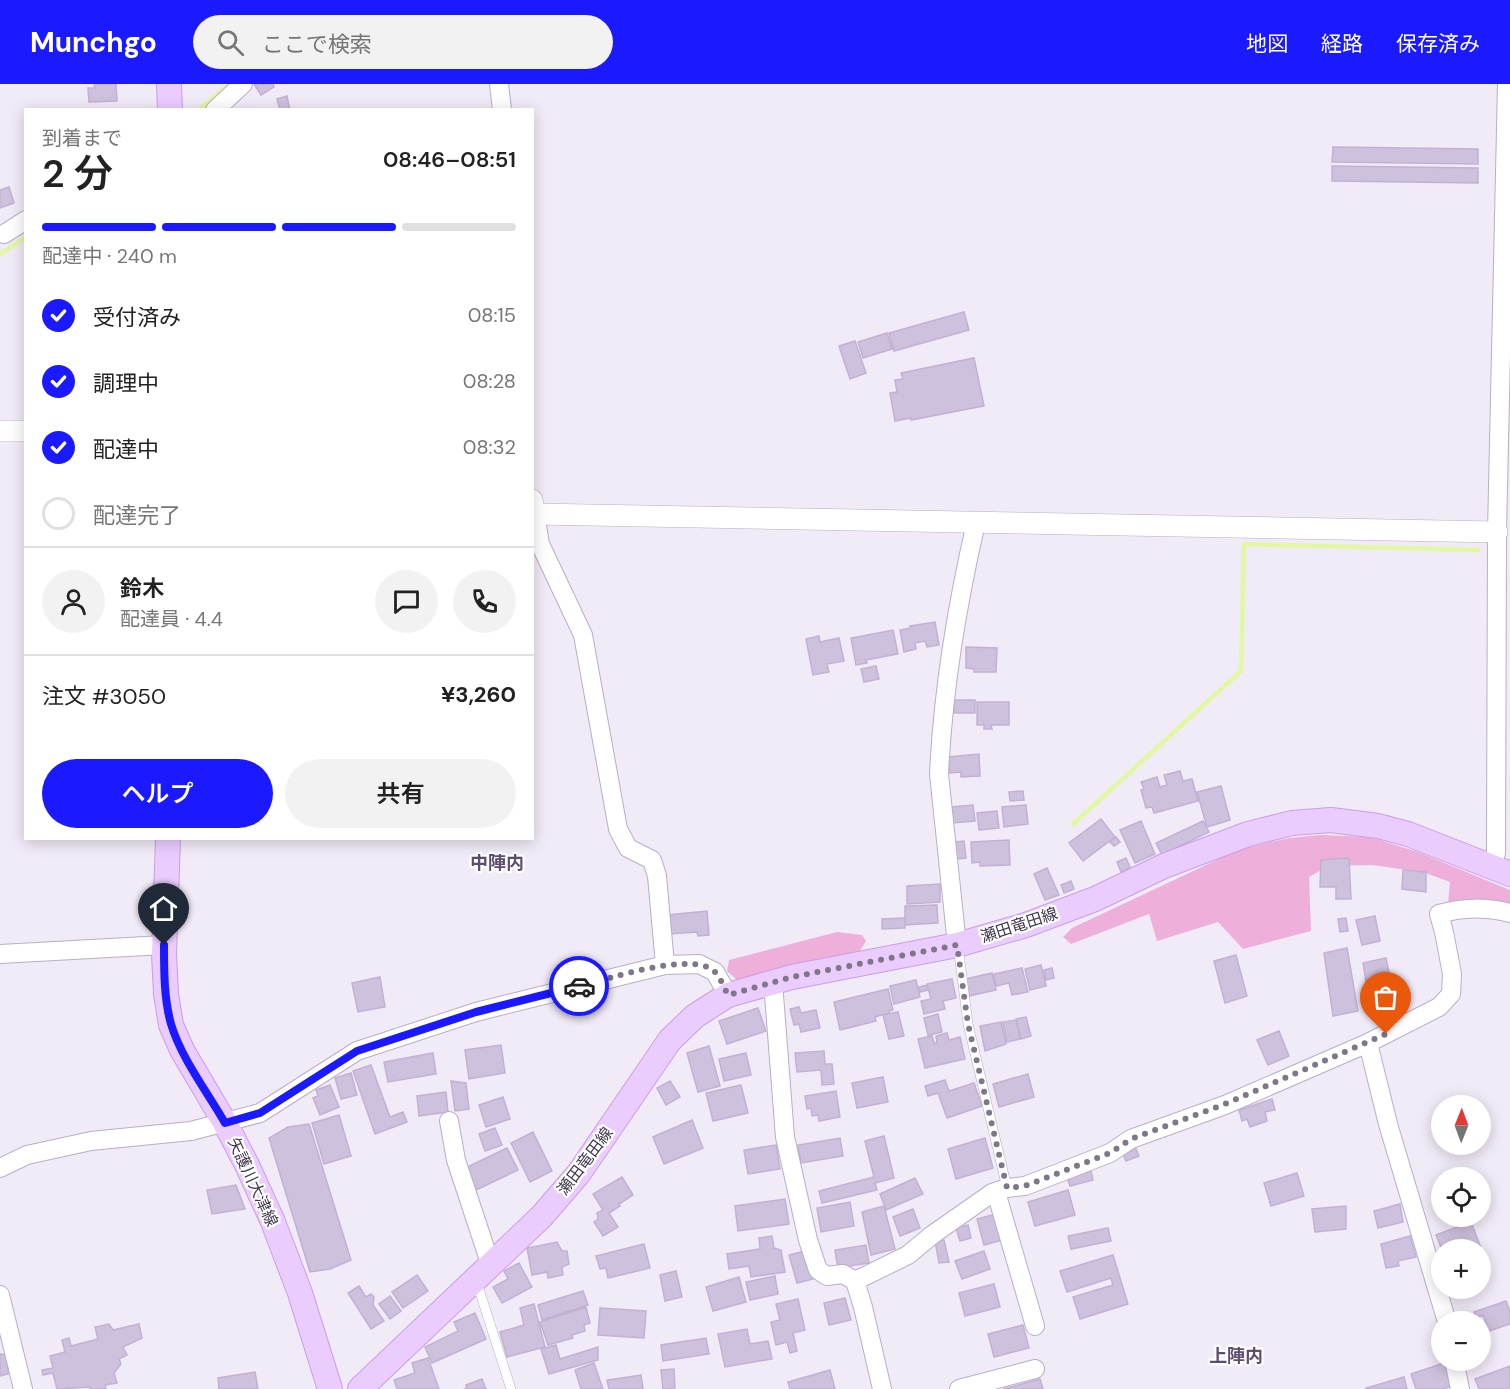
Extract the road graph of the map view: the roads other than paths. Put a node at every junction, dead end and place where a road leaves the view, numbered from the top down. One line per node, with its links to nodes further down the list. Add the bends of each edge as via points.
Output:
1 (243, 84): 4 (street)
2 (499, 84): 5 (street)
3 (1507, 84): 13 (street)
4 (217, 108)
5 (502, 108)
6 (24, 221): 7 (street)
7 (4, 234)
8 (0, 431): 9 (street)
9 (24, 431)
10 (534, 509): 12 (street)
11 (534, 514): 20 (street, via 540,544 583,635 618,829 628,848 652,860 657,876)
12 (976, 523): 13 (street); 18 (street, via 958,601 940,748 939,774)
13 (1497, 532): 15 (street, via 1496,853)
14 (168, 840): 17 (main road, 矢護川大津線)
15 (1500, 870): 18 (main road, 瀬田竜田線, via 1378,826 1331,820 1292,823 1248,834 1164,866 1095,899 1026,925)
16 (1510, 913): 23 (street, via 1459,908 1439,914 1452,974 1451,994 1439,1007)
17 (164, 945): 19 (street); 25 (main road, 矢護川大津線, via 171,1025)
18 (957, 945): 21 (main road, 瀬田竜田線); 27 (lane, via 968,1024)
19 (0, 954)
20 (665, 965): 22 (street, via 699,964 716,972); 25 (street, via 476,1012 357,1051 260,1113)
21 (773, 982): 22 (main road, 瀬田竜田線); 29 (street, via 785,1137 808,1240 818,1270 827,1276 843,1274)
22 (728, 995): 28 (main road, 瀬田竜田線, via 695,1016 670,1041 579,1173 542,1216)
23 (1368, 1042): 27 (street, via 1225,1104 1131,1139 1110,1153 1025,1186); 31 (street)
24 (450, 1121): 28 (street)
25 (225, 1123): 26 (street, via 191,1131 91,1141 27,1155); 37 (main road, 矢護川大津線, via 273,1222)
26 (0, 1168)
27 (1001, 1190): 29 (street, via 908,1255); 32 (street)
28 (483, 1273): 38 (main road, 瀬田竜田線); 39 (lane)
29 (855, 1281): 40 (street)
30 (0, 1295): 36 (street)
31 (1444, 1311)
32 (1035, 1326)
33 (1035, 1369): 35 (street)
34 (1456, 1371): 41 (street)
35 (966, 1388)
36 (22, 1389)
37 (330, 1389)
38 (360, 1389)
39 (511, 1389)
40 (882, 1389)
41 (1460, 1389)

